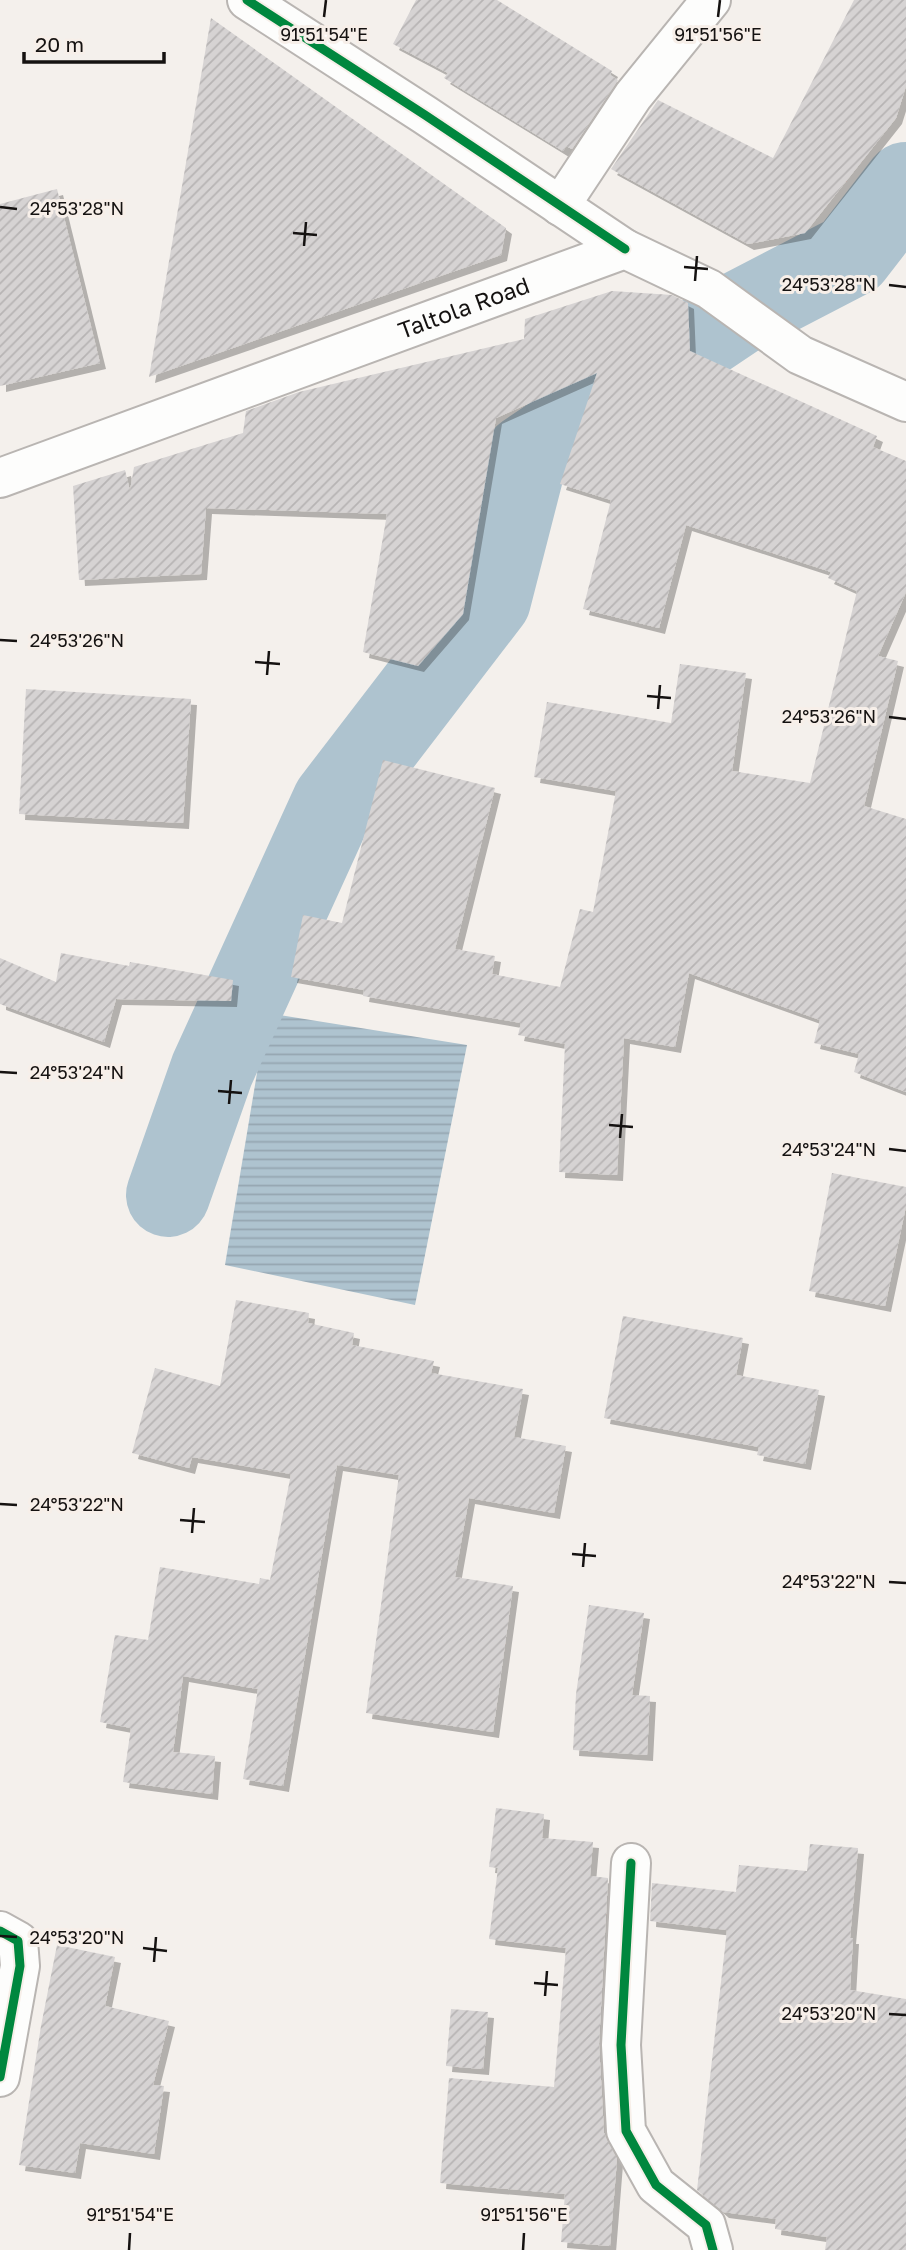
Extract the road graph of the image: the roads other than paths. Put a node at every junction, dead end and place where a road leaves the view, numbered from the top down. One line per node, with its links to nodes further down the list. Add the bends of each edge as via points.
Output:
1 (247, 0): 3 (street)
2 (711, 0): 3 (street, via 633,96)
3 (560, 206): 4 (street)
4 (625, 249): 5 (street, via 709,289 800,355); 6 (street, Taltola Road)
5 (906, 402)
6 (0, 478)
7 (631, 1863): 10 (street, via 621,2045 626,2131 656,2185 706,2225)
8 (0, 1931): 9 (street, via 18,1941 20,1966)
9 (0, 2077)
10 (713, 2250)

